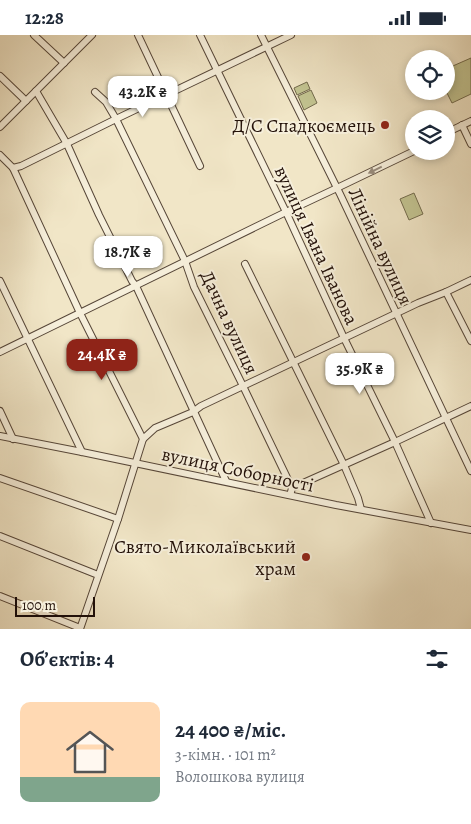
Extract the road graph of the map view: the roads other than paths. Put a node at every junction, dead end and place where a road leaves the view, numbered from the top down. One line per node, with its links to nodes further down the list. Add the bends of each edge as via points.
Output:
1 (34, 35): 8 (street)
2 (92, 35): 8 (street)
3 (138, 35): 13 (street)
4 (200, 35): 9 (street, вулиця Івана Іванова)
5 (261, 35): 7 (street, Лінійна вулиця)
6 (291, 35): 7 (street)
7 (267, 47): 9 (street); 26 (street, Лінійна вулиця)
8 (64, 63): 11 (street)
9 (217, 71): 13 (street); 27 (street, вулиця Івана Іванова)
10 (0, 76): 14 (street)
11 (36, 91): 14 (street); 20 (street)
12 (94, 93): 15 (street, Дачна вулиця, via 106,102)
13 (166, 95): 15 (street); 24 (street)
14 (26, 101): 18 (street)
15 (116, 119): 20 (street); 28 (street, Дачна вулиця)
16 (471, 121): 17 (street)
17 (462, 125): 19 (street); 21 (street)
18 (0, 127)
19 (455, 128)
20 (67, 144): 25 (street); 32 (street)
21 (471, 144)
22 (0, 155): 25 (street)
23 (405, 155): 26 (street, one-way to 26)
24 (200, 165)
25 (13, 168): 34 (street)
26 (337, 189): 27 (street); 35 (street, Лінійна вулиця)
27 (286, 212): 28 (street); 37 (street, вулиця Івана Іванова)
28 (186, 261): 32 (street); 41 (street, Дачна вулиця, via 194,287)
29 (245, 265): 40 (street)
30 (471, 280): 33 (street)
31 (0, 281): 36 (street)
32 (136, 286): 34 (street); 44 (street)
33 (446, 292): 35 (street); 38 (street)
34 (80, 313): 36 (street); 48 (street)
35 (396, 314): 37 (street); 45 (street, Лінійна вулиця)
36 (28, 338): 39 (street); 50 (street)
37 (344, 338): 40 (street); 49 (street, вулиця Івана Іванова)
38 (471, 341)
39 (0, 352)
40 (293, 363): 41 (street); 52 (street)
41 (244, 386): 44 (street); 56 (street, Дачна вулиця)
42 (471, 406): 45 (street)
43 (0, 411): 47 (street)
44 (193, 412): 48 (street, via 155,428); 55 (street)
45 (446, 418): 49 (street); 53 (street, Лінійна вулиця)
46 (0, 436): 47 (street, вулиця Соборності)
47 (13, 439): 50 (street, вулиця Соборності)
48 (143, 439): 51 (street)
49 (395, 442): 52 (street); 59 (street, вулиця Івана Іванова)
50 (82, 452): 51 (street, вулиця Соборності)
51 (136, 463): 55 (street, вулиця Соборності); 58 (street)
52 (344, 465): 56 (street); 57 (street)
53 (471, 471)
54 (0, 478): 58 (street)
55 (226, 481): 56 (street, вулиця Соборності)
56 (291, 492): 57 (street, вулиця Соборності)
57 (361, 509): 59 (street, вулиця Соборності)
58 (118, 519): 62 (street)
59 (431, 523): 60 (street, вулиця Соборності)
60 (471, 530)
61 (0, 536): 62 (street)
62 (98, 575): 64 (street)
63 (0, 596): 64 (street)
64 (80, 628)

